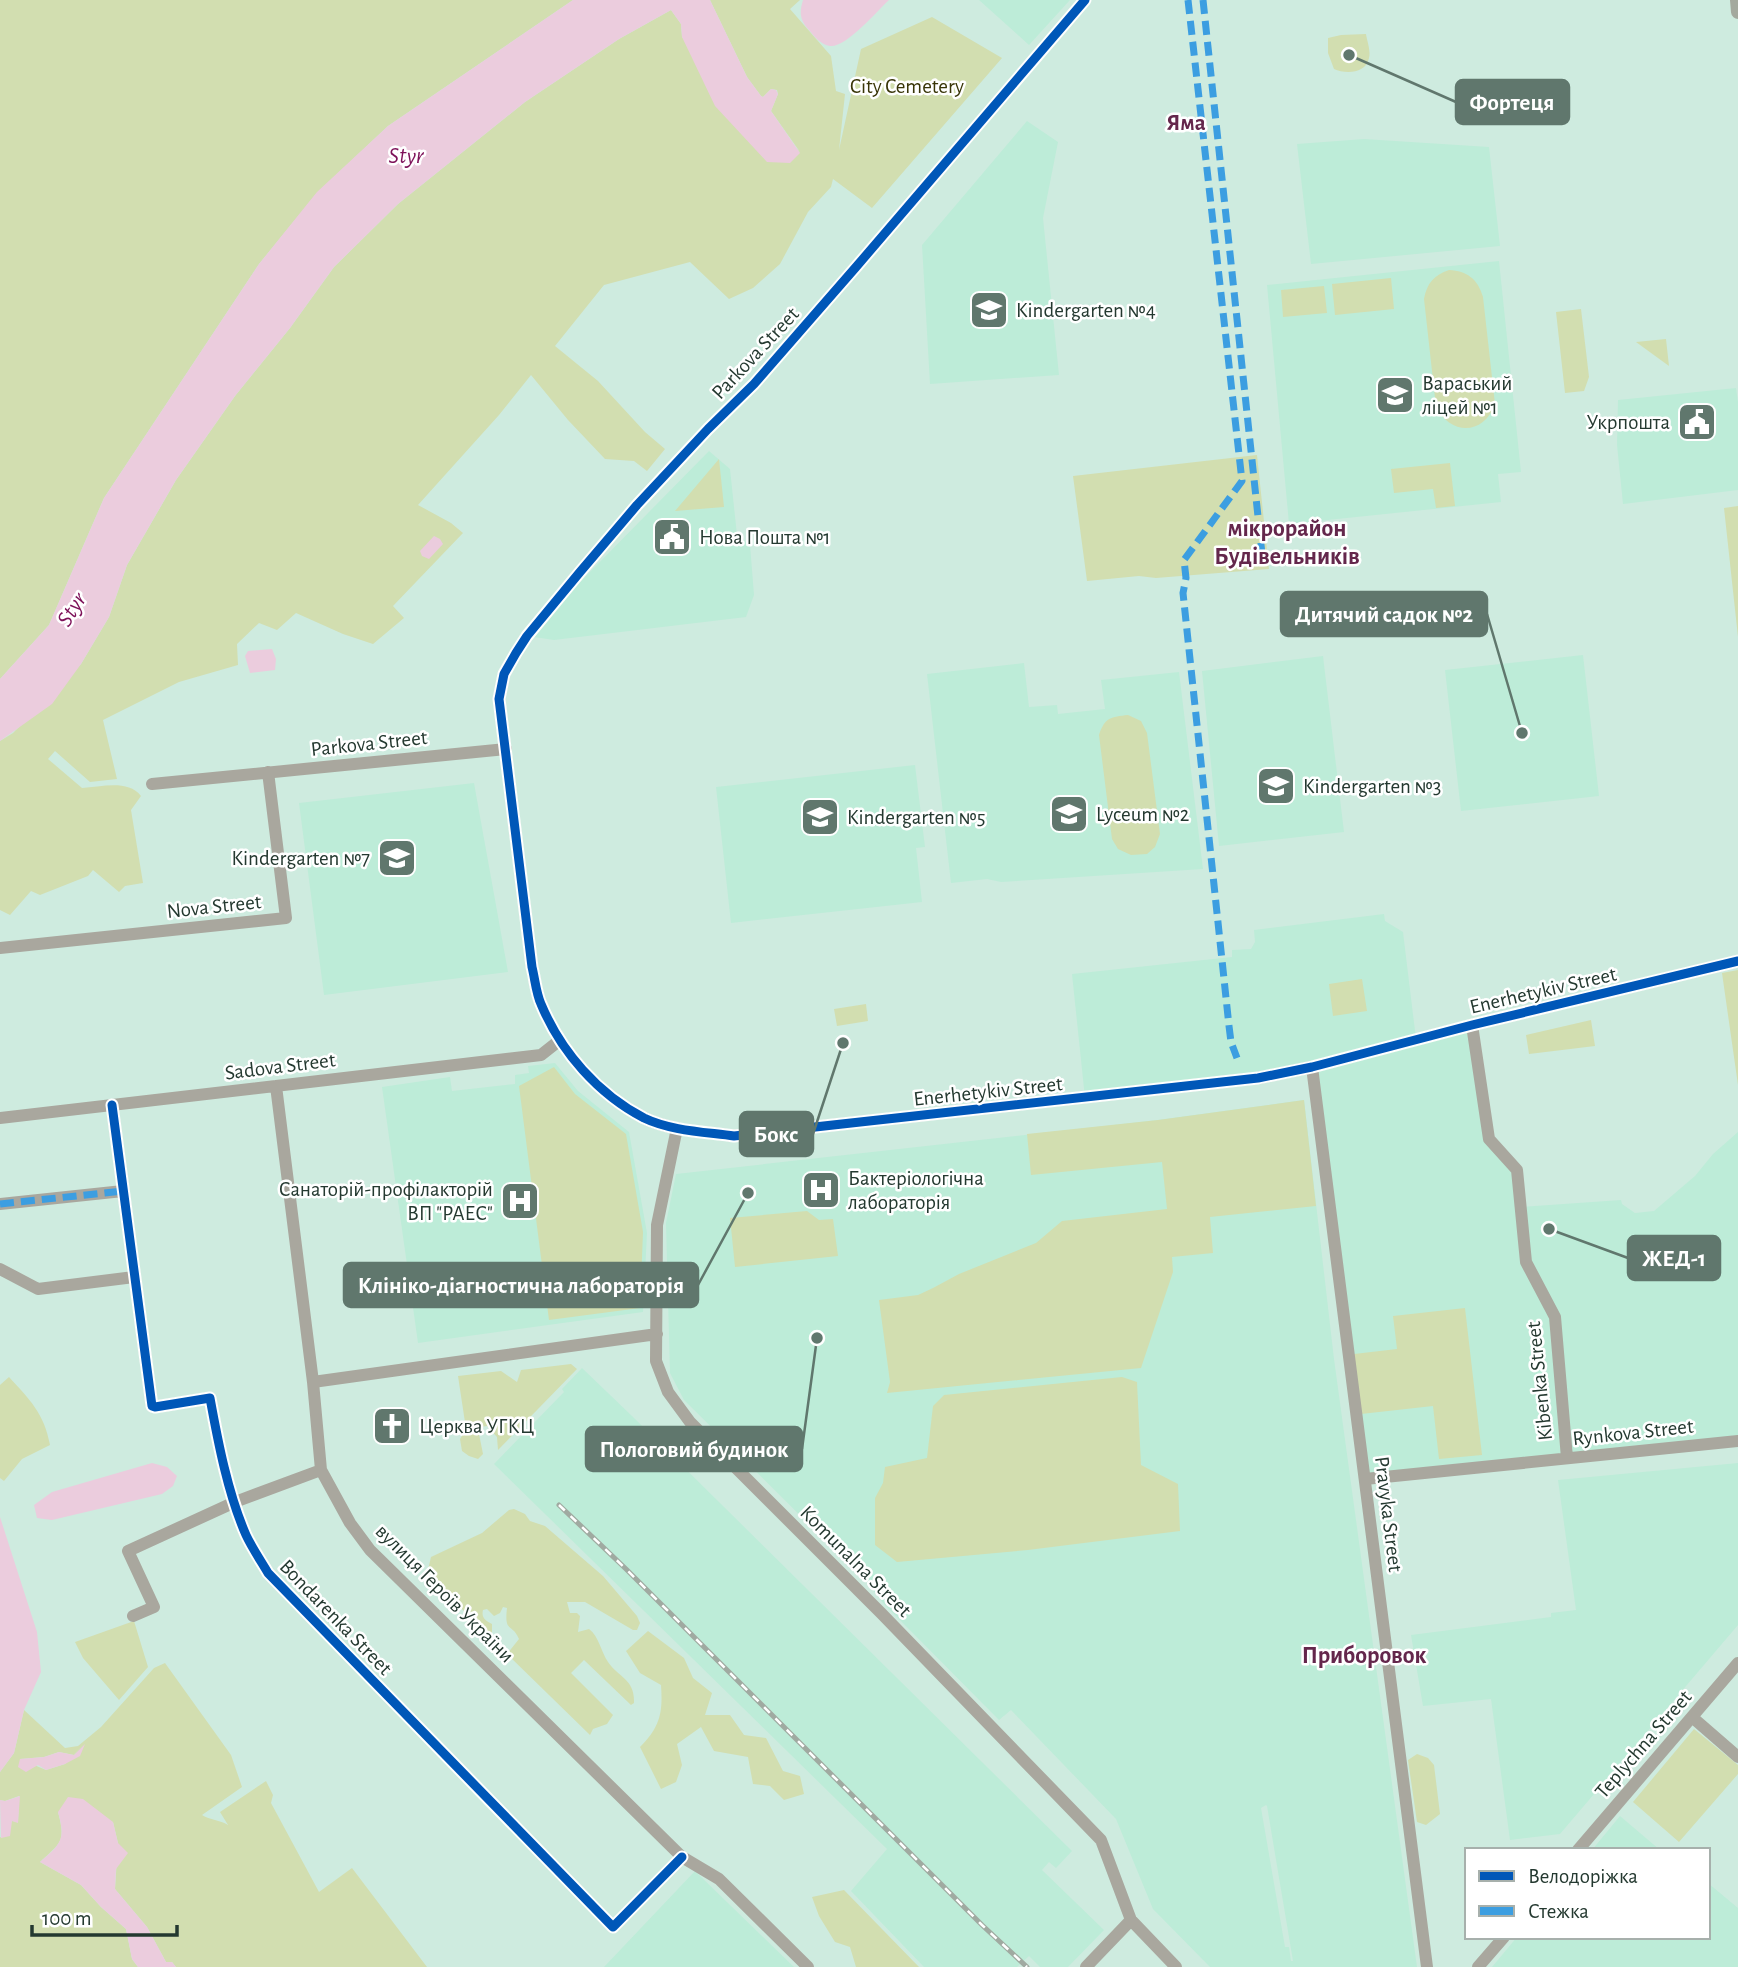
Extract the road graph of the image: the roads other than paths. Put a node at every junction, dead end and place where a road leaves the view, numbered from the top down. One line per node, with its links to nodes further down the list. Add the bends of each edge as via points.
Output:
1 (1085, 0): 4 (street, Parkova Street, via 754,384 637,505 527,636 504,674 499,699)
2 (1737, 0): 3 (main road)
3 (1738, 12)
4 (506, 749): 5 (street, Parkova Street); 10 (street, Enerhetykiv Street, via 532,967 540,1002)
5 (268, 772): 6 (street, Parkova Street); 7 (street, Nova Street, via 286,918)
6 (152, 784)
7 (0, 948)
8 (1738, 961): 9 (street, Enerhetykiv Street)
9 (1472, 1025): 11 (street, Enerhetykiv Street); 23 (street, Kibenka Street, via 1489,1139 1517,1170 1526,1262 1555,1317)
10 (560, 1040): 12 (street, Sadova Street, via 541,1055); 15 (street, Enerhetykiv Street, via 606,1093 645,1118)
11 (1312, 1067): 15 (street, Enerhetykiv Street, via 1258,1079 734,1136); 25 (street, Pravyka Street)
12 (276, 1086): 13 (street, Sadova Street); 21 (street, вулиця Героїв України)
13 (112, 1105): 14 (street, Sadova Street); 16 (street, Bondarenka Street)
14 (0, 1118)
15 (677, 1128): 20 (street, Komunalna Street, via 657,1225)
16 (123, 1191): 17 (street); 19 (street, Bondarenka Street)
17 (0, 1204)
18 (0, 1269): 19 (street, via 38,1289)
19 (134, 1277): 26 (street, Bondarenka Street, via 152,1406 210,1398)
20 (657, 1334): 21 (street); 33 (street, Komunalna Street, via 656,1361 668,1392 690,1422 1101,1840)
21 (313, 1382): 24 (street, вулиця Героїв України)
22 (1738, 1441): 23 (street, Rynkova Street)
23 (1567, 1458): 25 (street, Rynkova Street)
24 (321, 1470): 26 (street); 32 (street, вулиця Героїв України, via 370,1550)
25 (1365, 1479): 38 (street, Pravyka Street)
26 (235, 1502): 27 (street, via 128,1551 154,1607); 32 (street, Bondarenka Street, via 246,1536 268,1573 613,1927)
27 (132, 1616)
28 (1738, 1663): 29 (street, Teplychna Street)
29 (1692, 1717): 30 (street); 31 (street, Teplychna Street)
30 (1738, 1757)
31 (1580, 1848)
32 (682, 1857): 35 (street, вулиця Героїв України, via 719,1879)
33 (1131, 1920): 36 (street); 37 (street, Komunalna Street)
34 (1502, 1939): 39 (street)
35 (808, 1967)
36 (1086, 1967)
37 (1176, 1967)
38 (1427, 1967)
39 (1478, 1967)

